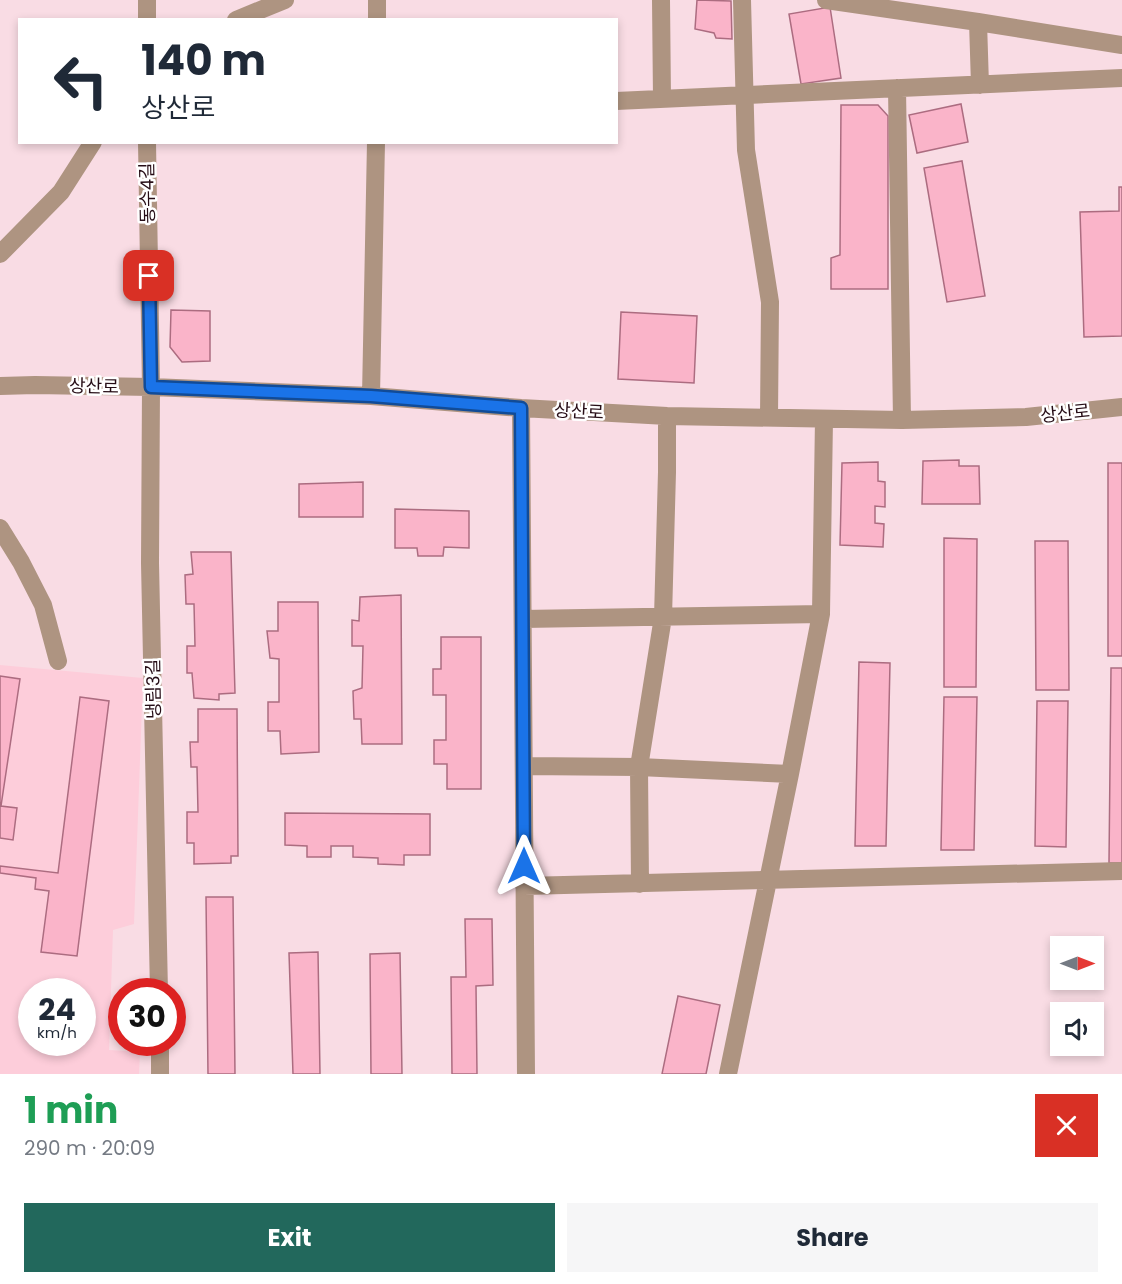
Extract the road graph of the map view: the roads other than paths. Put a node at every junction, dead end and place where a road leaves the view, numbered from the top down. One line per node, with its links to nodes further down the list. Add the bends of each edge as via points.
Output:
1 (147, 0): 7 (street)
2 (285, 0): 8 (street)
3 (377, 0): 9 (street)
4 (661, 0): 16 (street)
5 (742, 0): 15 (street)
6 (826, 0): 10 (street)
7 (147, 18)
8 (241, 18)
9 (377, 18)
10 (978, 22): 11 (street); 13 (street)
11 (1122, 45)
12 (1122, 78): 13 (street)
13 (980, 85): 14 (street)
14 (897, 88): 15 (street); 30 (street)
15 (745, 95): 16 (street); 28 (street, via 746,150 771,302)
16 (662, 99): 17 (street)
17 (618, 101)
18 (92, 144): 21 (street, via 61,192)
19 (147, 144): 23 (street, 동수4길)
20 (376, 144): 24 (street)
21 (0, 254)
22 (0, 386): 23 (street, 상산로)
23 (151, 387): 24 (street, 상산로); 43 (street, 냉림3길, via 150,563)
24 (371, 396): 26 (street, 상산로)
25 (1122, 407): 30 (street, 상산로, via 1026,417)
26 (521, 408): 27 (street, 상산로); 34 (street)
27 (667, 416): 28 (street, 상산로); 33 (street)
28 (769, 417): 29 (street, 상산로)
29 (824, 419): 30 (street, 상산로); 32 (street)
30 (902, 420)
31 (0, 528): 35 (street, via 43,605)
32 (821, 614): 33 (street); 38 (street)
33 (663, 617): 34 (street); 37 (street)
34 (523, 619): 36 (street)
35 (58, 661)
36 (524, 766): 37 (street); 42 (street)
37 (639, 767): 38 (street); 41 (street)
38 (790, 774): 40 (street)
39 (1122, 871): 40 (street)
40 (769, 880): 41 (street); 47 (street)
41 (640, 884): 42 (street)
42 (524, 886): 46 (street)
43 (159, 978)
44 (160, 1056): 45 (street)
45 (160, 1074)
46 (526, 1074)
47 (728, 1074)

